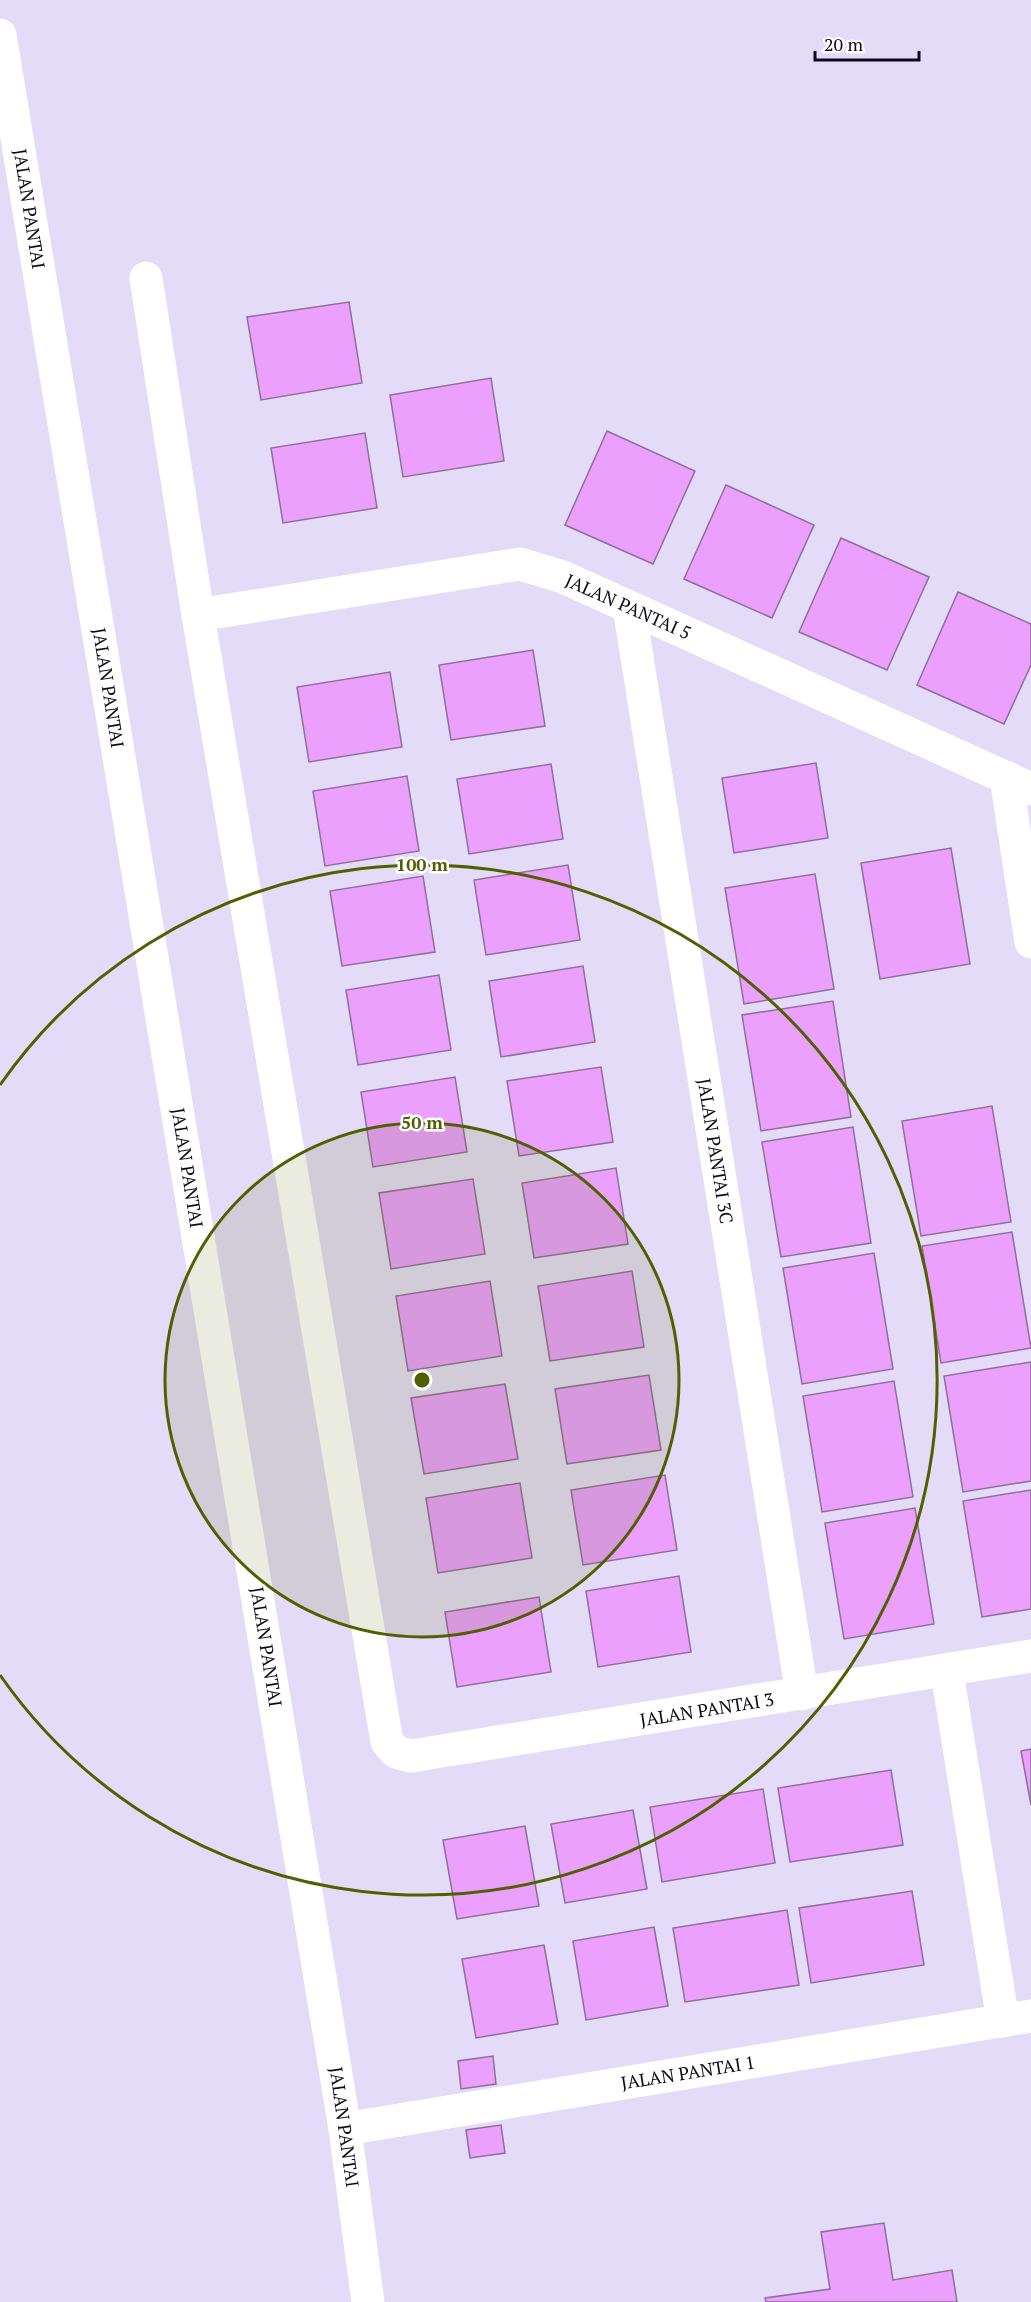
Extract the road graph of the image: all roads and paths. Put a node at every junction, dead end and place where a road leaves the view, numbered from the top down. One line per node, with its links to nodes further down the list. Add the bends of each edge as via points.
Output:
1 (0, 35): 11 (street, JALAN PANTAI)
2 (146, 278): 4 (street)
3 (628, 607): 4 (street, JALAN PANTAI 5, via 563,577 520,564); 5 (street, JALAN PANTAI 5); 9 (street, JALAN PANTAI 3C)
4 (198, 615): 9 (street, JALAN PANTAI 3, via 387,1742 396,1752 411,1756)
5 (1018, 783): 6 (street)
6 (1031, 942)
7 (1031, 1656): 8 (street, JALAN PANTAI 3)
8 (947, 1672): 9 (street, JALAN PANTAI 3); 10 (street)
9 (802, 1694)
10 (1017, 2018): 11 (street, JALAN PANTAI 1)
11 (345, 2129): 12 (street, JALAN PANTAI)
12 (368, 2302)

